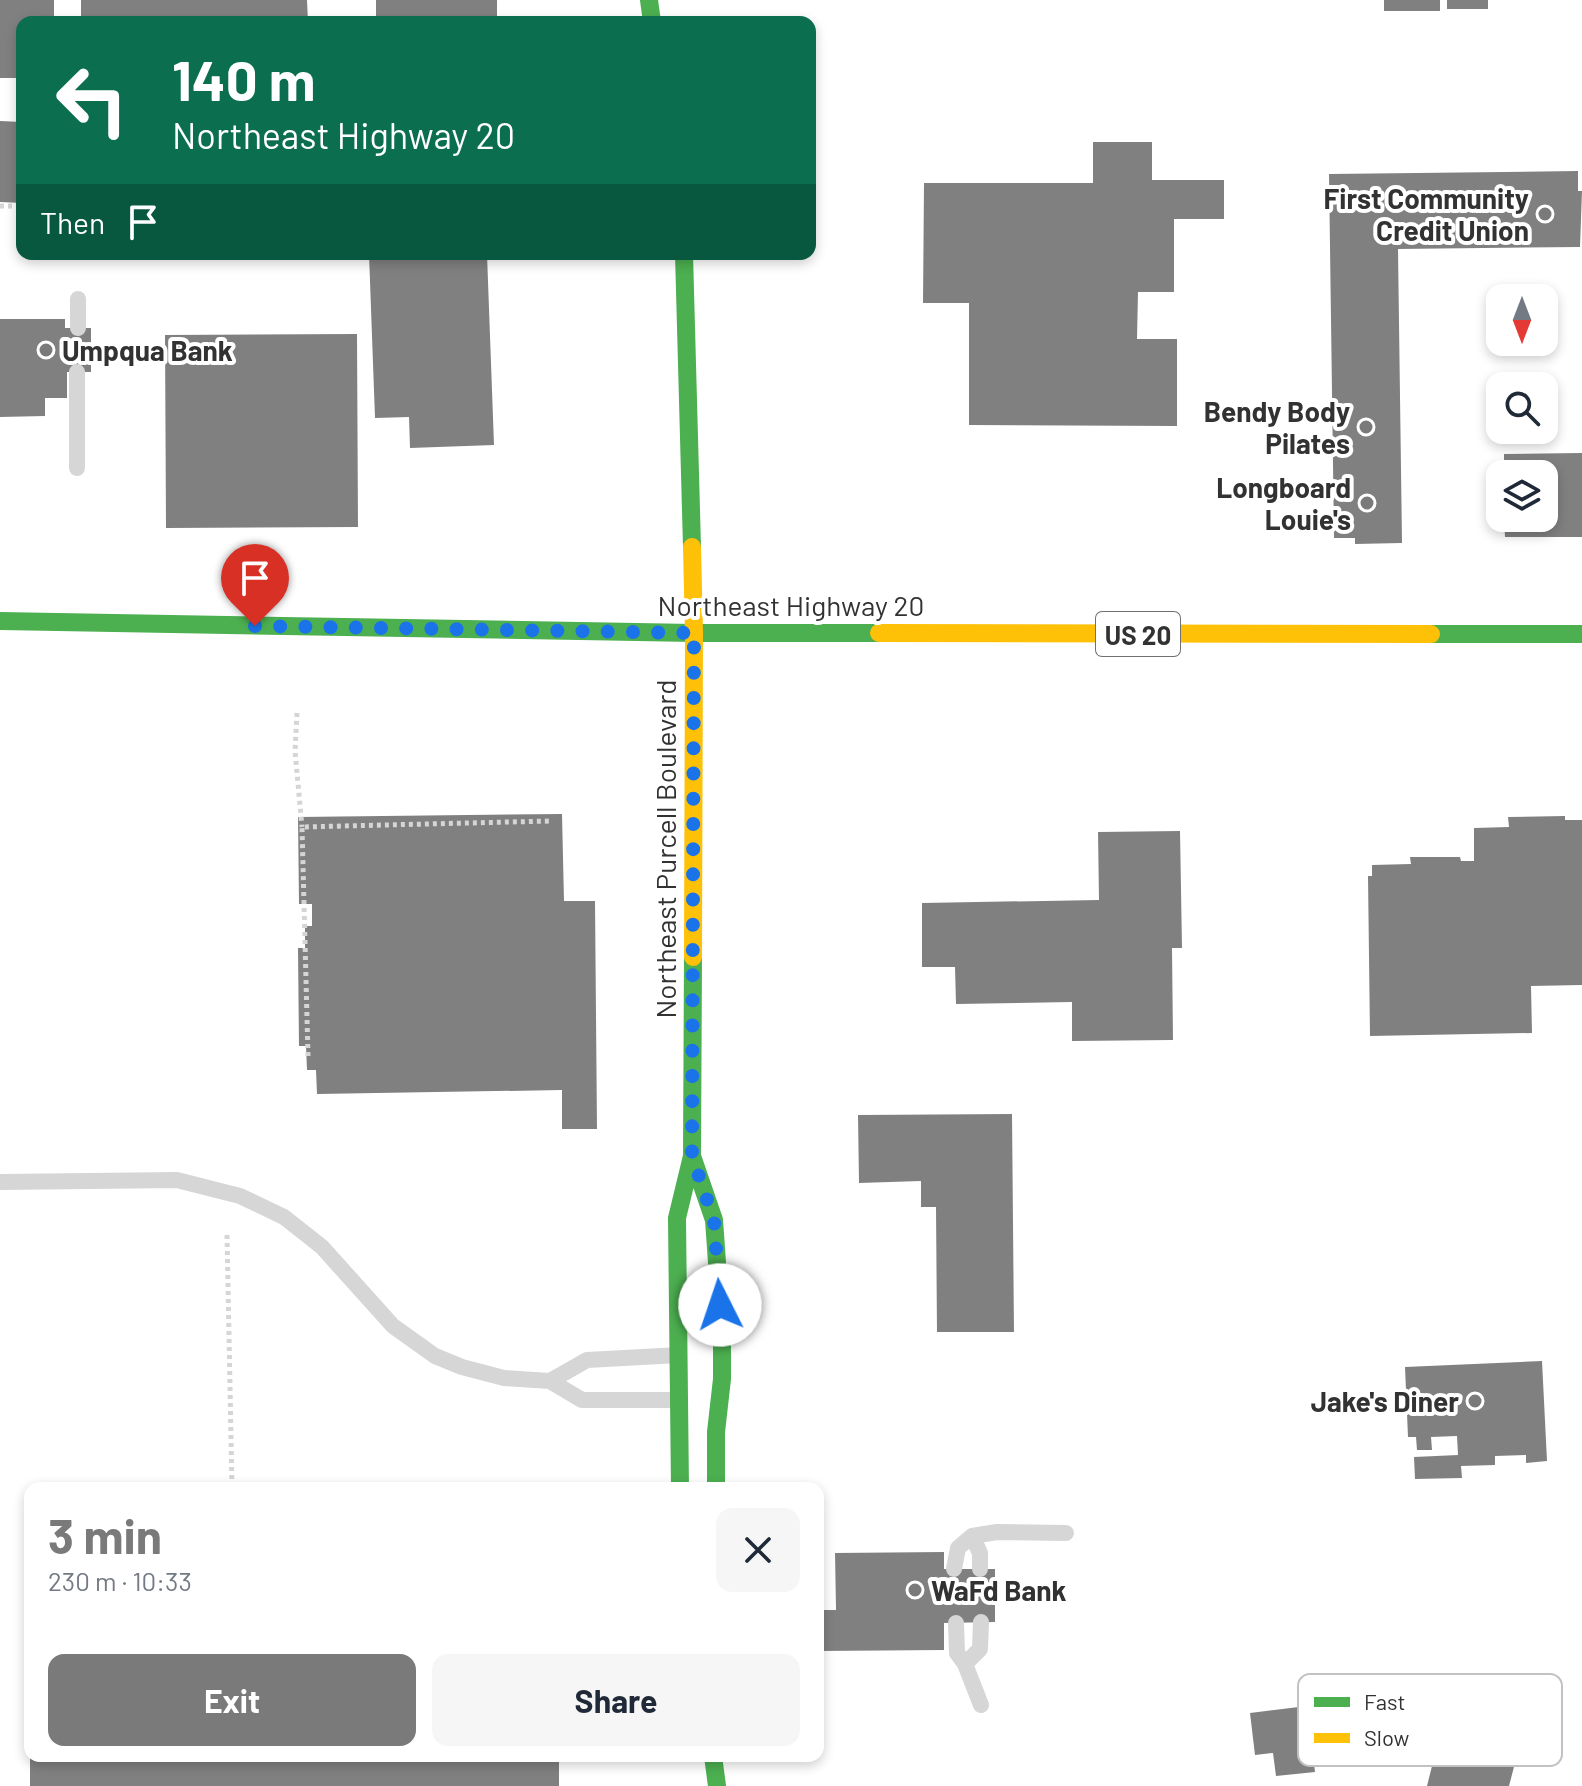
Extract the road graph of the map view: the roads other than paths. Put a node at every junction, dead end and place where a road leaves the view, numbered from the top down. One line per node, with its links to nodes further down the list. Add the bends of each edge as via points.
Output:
1 (684, 260): 7 (street, Northeast Purcell Boulevard)
2 (78, 299): 3 (lane)
3 (78, 328)
4 (77, 372): 5 (lane)
5 (77, 468)
6 (0, 621): 7 (street, Northeast Highway 20 / US 20)
7 (694, 633): 8 (street, Northeast Highway 20 / US 20); 9 (street, Northeast Purcell Boulevard)
8 (1582, 634)
9 (692, 1156): 11 (street, Northeast Purcell Boulevard, via 677,1218); 13 (street, Northeast Purcell Boulevard, via 714,1220 722,1333)
10 (0, 1182): 12 (lane, via 177,1180 240,1196 284,1217 322,1247 393,1326 435,1356 504,1378)
11 (679, 1355): 12 (lane, via 587,1360); 13 (street, Northeast Purcell Boulevard); 13 (lane)
12 (550, 1381): 13 (lane, via 582,1400)
13 (700, 1389): 14 (street, Northeast Purcell Boulevard); 15 (street, Northeast Purcell Boulevard, via 716,1432)
14 (681, 1482)
15 (716, 1482)
16 (1066, 1533): 17 (lane)
17 (972, 1536): 18 (lane, via 958,1548); 19 (lane)
18 (954, 1569)
19 (980, 1569)
20 (981, 1622): 22 (lane, via 980,1649)
21 (956, 1623): 22 (lane, via 957,1653)
22 (965, 1664): 23 (lane)
23 (981, 1705)
24 (714, 1762): 25 (street)
25 (717, 1786)

